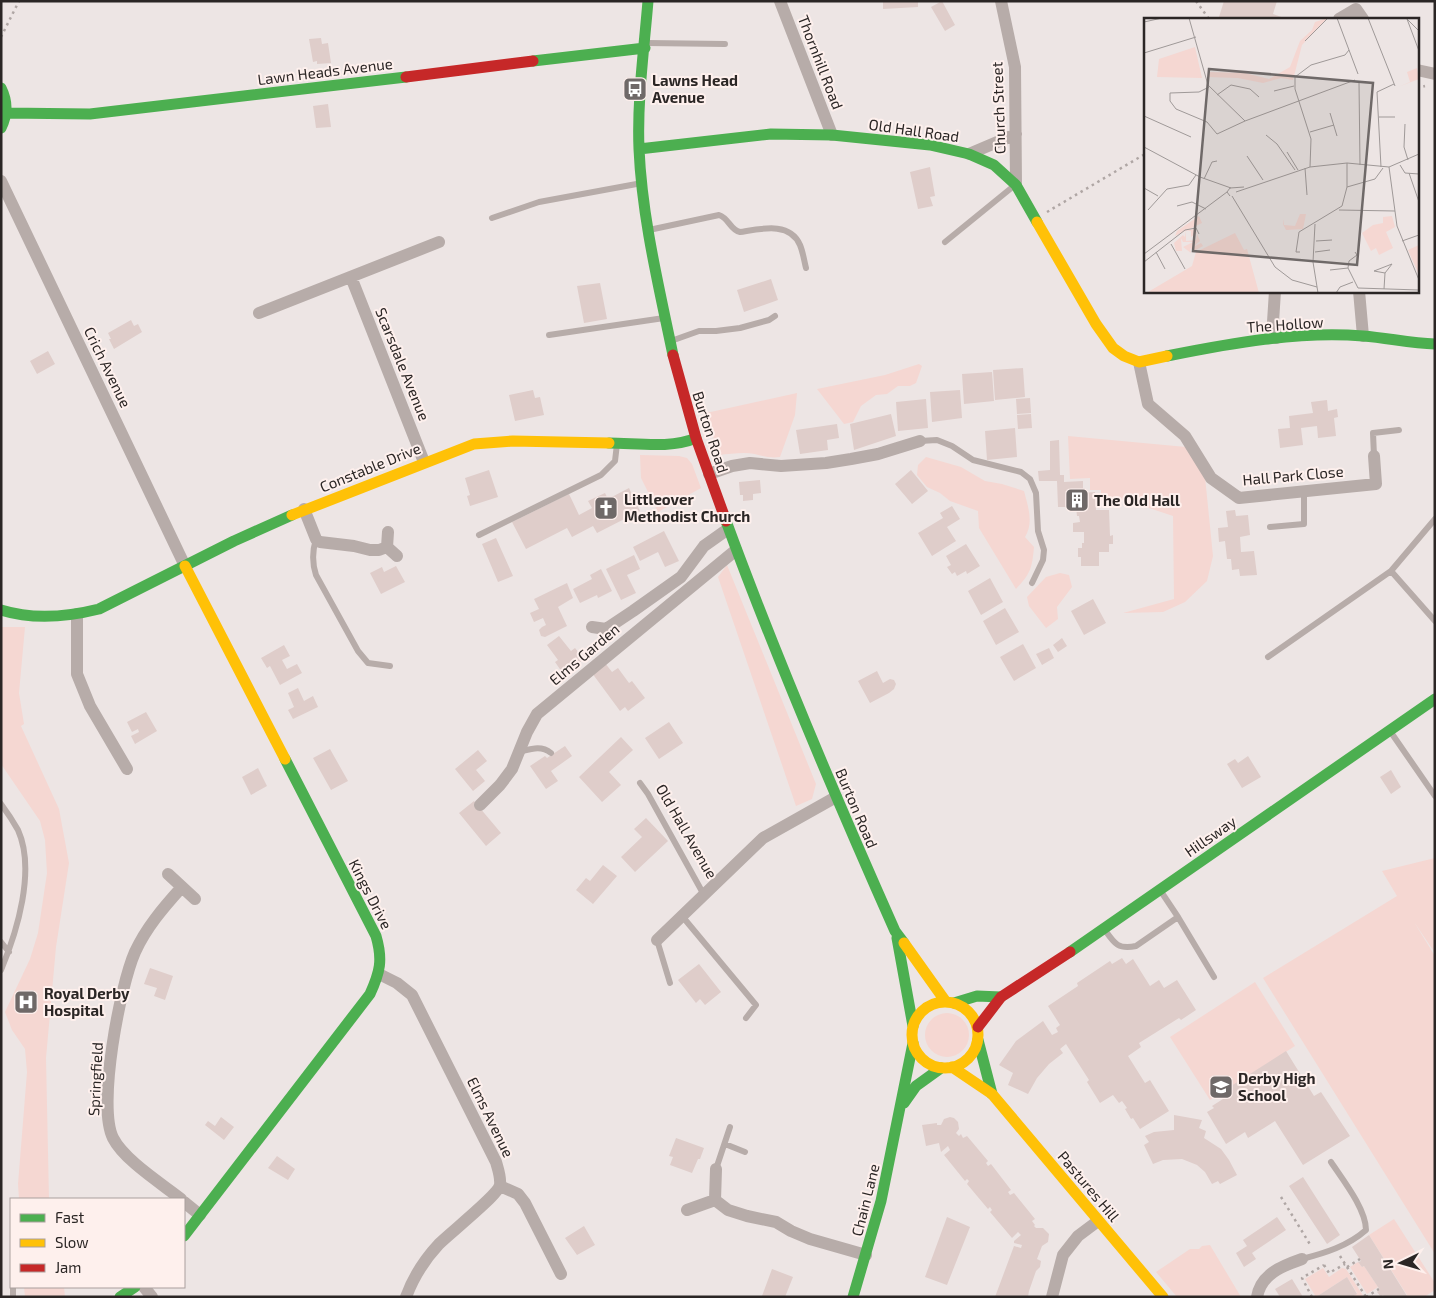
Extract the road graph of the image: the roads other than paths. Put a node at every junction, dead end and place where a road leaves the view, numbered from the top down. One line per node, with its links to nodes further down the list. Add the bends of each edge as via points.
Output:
1 (648, 1): 7 (street, Burton Road)
2 (780, 1): 14 (street, Thornhill Road)
3 (1001, 1): 13 (street, Church Street, via 1015,67)
4 (1341, 18): 5 (street, via 1356,9)
5 (1362, 18)
6 (725, 44): 7 (lane)
7 (645, 45): 11 (street, Lawn Heads Avenue, via 123,111); 15 (street, Burton Road)
8 (1418, 70): 9 (street)
9 (1435, 74)
10 (1, 88): 11 (street)
11 (7, 113): 12 (street)
12 (1, 128)
13 (1016, 134): 16 (street); 19 (street, Church Street)
14 (832, 135): 15 (street, Old Hall Road, via 771,134); 16 (street, Old Hall Road, via 930,145)
15 (638, 149): 18 (street, Burton Road)
16 (970, 154): 19 (street, Old Hall Road, via 994,165)
17 (1, 181): 55 (street, Crich Avenue)
18 (642, 183): 20 (lane, via 539,202); 21 (street, Burton Road)
19 (1016, 185): 23 (lane); 36 (street, Old Hall Road, via 1110,346 1126,358)
20 (492, 218)
21 (648, 230): 24 (lane, via 719,215 740,232 769,228 783,230 794,235 800,244); 30 (street, Burton Road)
22 (439, 242): 25 (street)
23 (945, 242)
24 (806, 268)
25 (351, 277): 28 (street); 42 (street, Scarsdale Avenue)
26 (1274, 292): 33 (street)
27 (1359, 292): 32 (street)
28 (259, 313)
29 (775, 316): 34 (lane, via 740,328 698,331)
30 (665, 318): 31 (lane); 34 (street, Burton Road)
31 (549, 335)
32 (1363, 336): 33 (street, The Hollow); 35 (street, The Hollow)
33 (1276, 338): 36 (street, The Hollow)
34 (670, 341): 38 (street, Burton Road)
35 (1435, 344)
36 (1139, 362): 44 (street, Hall Park Close, via 1148,404 1185,436 1211,478 1239,498)
37 (1399, 430): 41 (lane, via 1373,433)
38 (696, 438): 40 (street, Constable Drive, via 661,444); 43 (street, Burton Road)
39 (920, 440): 43 (street, via 878,454 842,460 781,466 750,463); 57 (lane, via 938,440 973,460 1021,472 1030,479 1036,493 1038,532 1044,550 1043,560)
40 (617, 443): 42 (street, Constable Drive, via 474,444); 50 (lane, via 615,461 601,476)
41 (1374, 456): 44 (street, Hall Park Close, via 1376,484)
42 (424, 462): 45 (street, Constable Drive)
43 (709, 474): 48 (street, Burton Road)
44 (1304, 492): 47 (lane, via 1304,524)
45 (304, 509): 51 (street); 55 (street, Constable Drive)
46 (1435, 518): 56 (lane)
47 (1270, 527)
48 (728, 529): 53 (street, Burton Road); 61 (street, via 704,546 681,577 664,590 606,629)
49 (388, 532): 52 (street)
50 (478, 535)
51 (316, 539): 52 (street, via 370,550); 63 (lane, via 312,549 316,576 358,651 368,663)
52 (387, 547): 54 (street)
53 (736, 550): 66 (street, Elms Garden, via 537,714); 71 (street, Burton Road)
54 (397, 556)
55 (185, 566): 59 (street, Constable Drive, via 99,609); 87 (street, Kings Drive, via 376,936 381,953)
56 (1391, 571): 60 (lane); 62 (lane)
57 (1032, 582)
58 (1, 610): 59 (street, Constable Drive, via 33,615)
59 (77, 614): 68 (street, via 77,674 90,706)
60 (1435, 621)
61 (592, 627)
62 (1268, 657)
63 (390, 666)
64 (1435, 699): 65 (street, Hillsway)
65 (1389, 730): 70 (lane); 76 (street, Hillsway)
66 (519, 752): 67 (lane, via 540,748); 73 (street, Elms Garden, via 506,778)
67 (551, 753)
68 (126, 770)
69 (640, 783): 77 (lane, Old Hall Avenue)
70 (1435, 796)
71 (836, 797): 77 (street, Old Hall Avenue, via 763,838); 82 (street, Burton Road)
72 (1, 804): 85 (lane, via 18,830 25,868)
73 (480, 805)
74 (168, 874): 75 (street)
75 (181, 888): 78 (street); 106 (street, Springfield, via 151,924 131,963 117,1018 108,1115 113,1139 123,1152)
76 (1159, 890): 80 (lane); 81 (street, Hillsway)
77 (704, 895): 79 (street, Old Hall Avenue)
78 (195, 899)
79 (682, 916): 83 (street, Old Hall Avenue); 92 (lane, via 756,1005)
80 (1178, 918): 81 (lane, via 1128,948 1113,942); 88 (lane)
81 (1104, 929): 90 (street, Hillsway)
82 (895, 931): 91 (street, Burton Road); 93 (street, Burton Road)
83 (657, 940): 89 (lane)
84 (1, 942): 85 (lane)
85 (9, 952): 86 (lane)
86 (2, 964)
87 (379, 974): 105 (street, Elms Avenue, via 397,982 412,995 496,1162); 110 (street, Kings Drive, via 370,994)
88 (1214, 977)
89 (670, 983)
90 (1001, 997): 91 (street, via 977,996); 94 (street, Hillsway)
91 (950, 1002): 93 (street, via 927,1007); 94 (street, via 963,1006)
92 (746, 1018)
93 (913, 1026): 96 (street)
94 (978, 1028): 95 (street)
95 (978, 1040): 97 (street, via 974,1052 964,1062); 98 (street, Pastures Hill)
96 (913, 1043): 97 (street, via 924,1060); 99 (street, Chain Lane)
97 (947, 1068): 98 (street, Pastures Hill); 99 (street, Chain Lane, via 916,1086)
98 (992, 1094): 111 (street, Pastures Hill)
99 (901, 1110): 113 (street, Chain Lane)
100 (730, 1127): 101 (lane)
101 (725, 1144): 102 (lane); 104 (lane)
102 (745, 1152)
103 (1331, 1162): 114 (lane, via 1366,1221 1366,1230 1343,1245)
104 (716, 1169): 107 (street)
105 (500, 1186): 115 (street, via 518,1194 525,1202); 118 (street, via 437,1246 416,1275)
106 (179, 1198)
107 (715, 1200): 109 (street); 113 (street, via 728,1210 776,1222 810,1239)
108 (185, 1203): 110 (street)
109 (687, 1210)
110 (200, 1215): 112 (street, Kings Drive)
111 (1098, 1221): 120 (street, via 1078,1236 1063,1255); 121 (street, Pastures Hill)
112 (185, 1235)
113 (866, 1255): 119 (street, Chain Lane)
114 (1302, 1259): 122 (street, via 1282,1266 1266,1277)
115 (561, 1274)
116 (134, 1288): 117 (street)
117 (120, 1297)
118 (406, 1297)
119 (853, 1297)
120 (1052, 1297)
121 (1163, 1297)
122 (1257, 1297)

